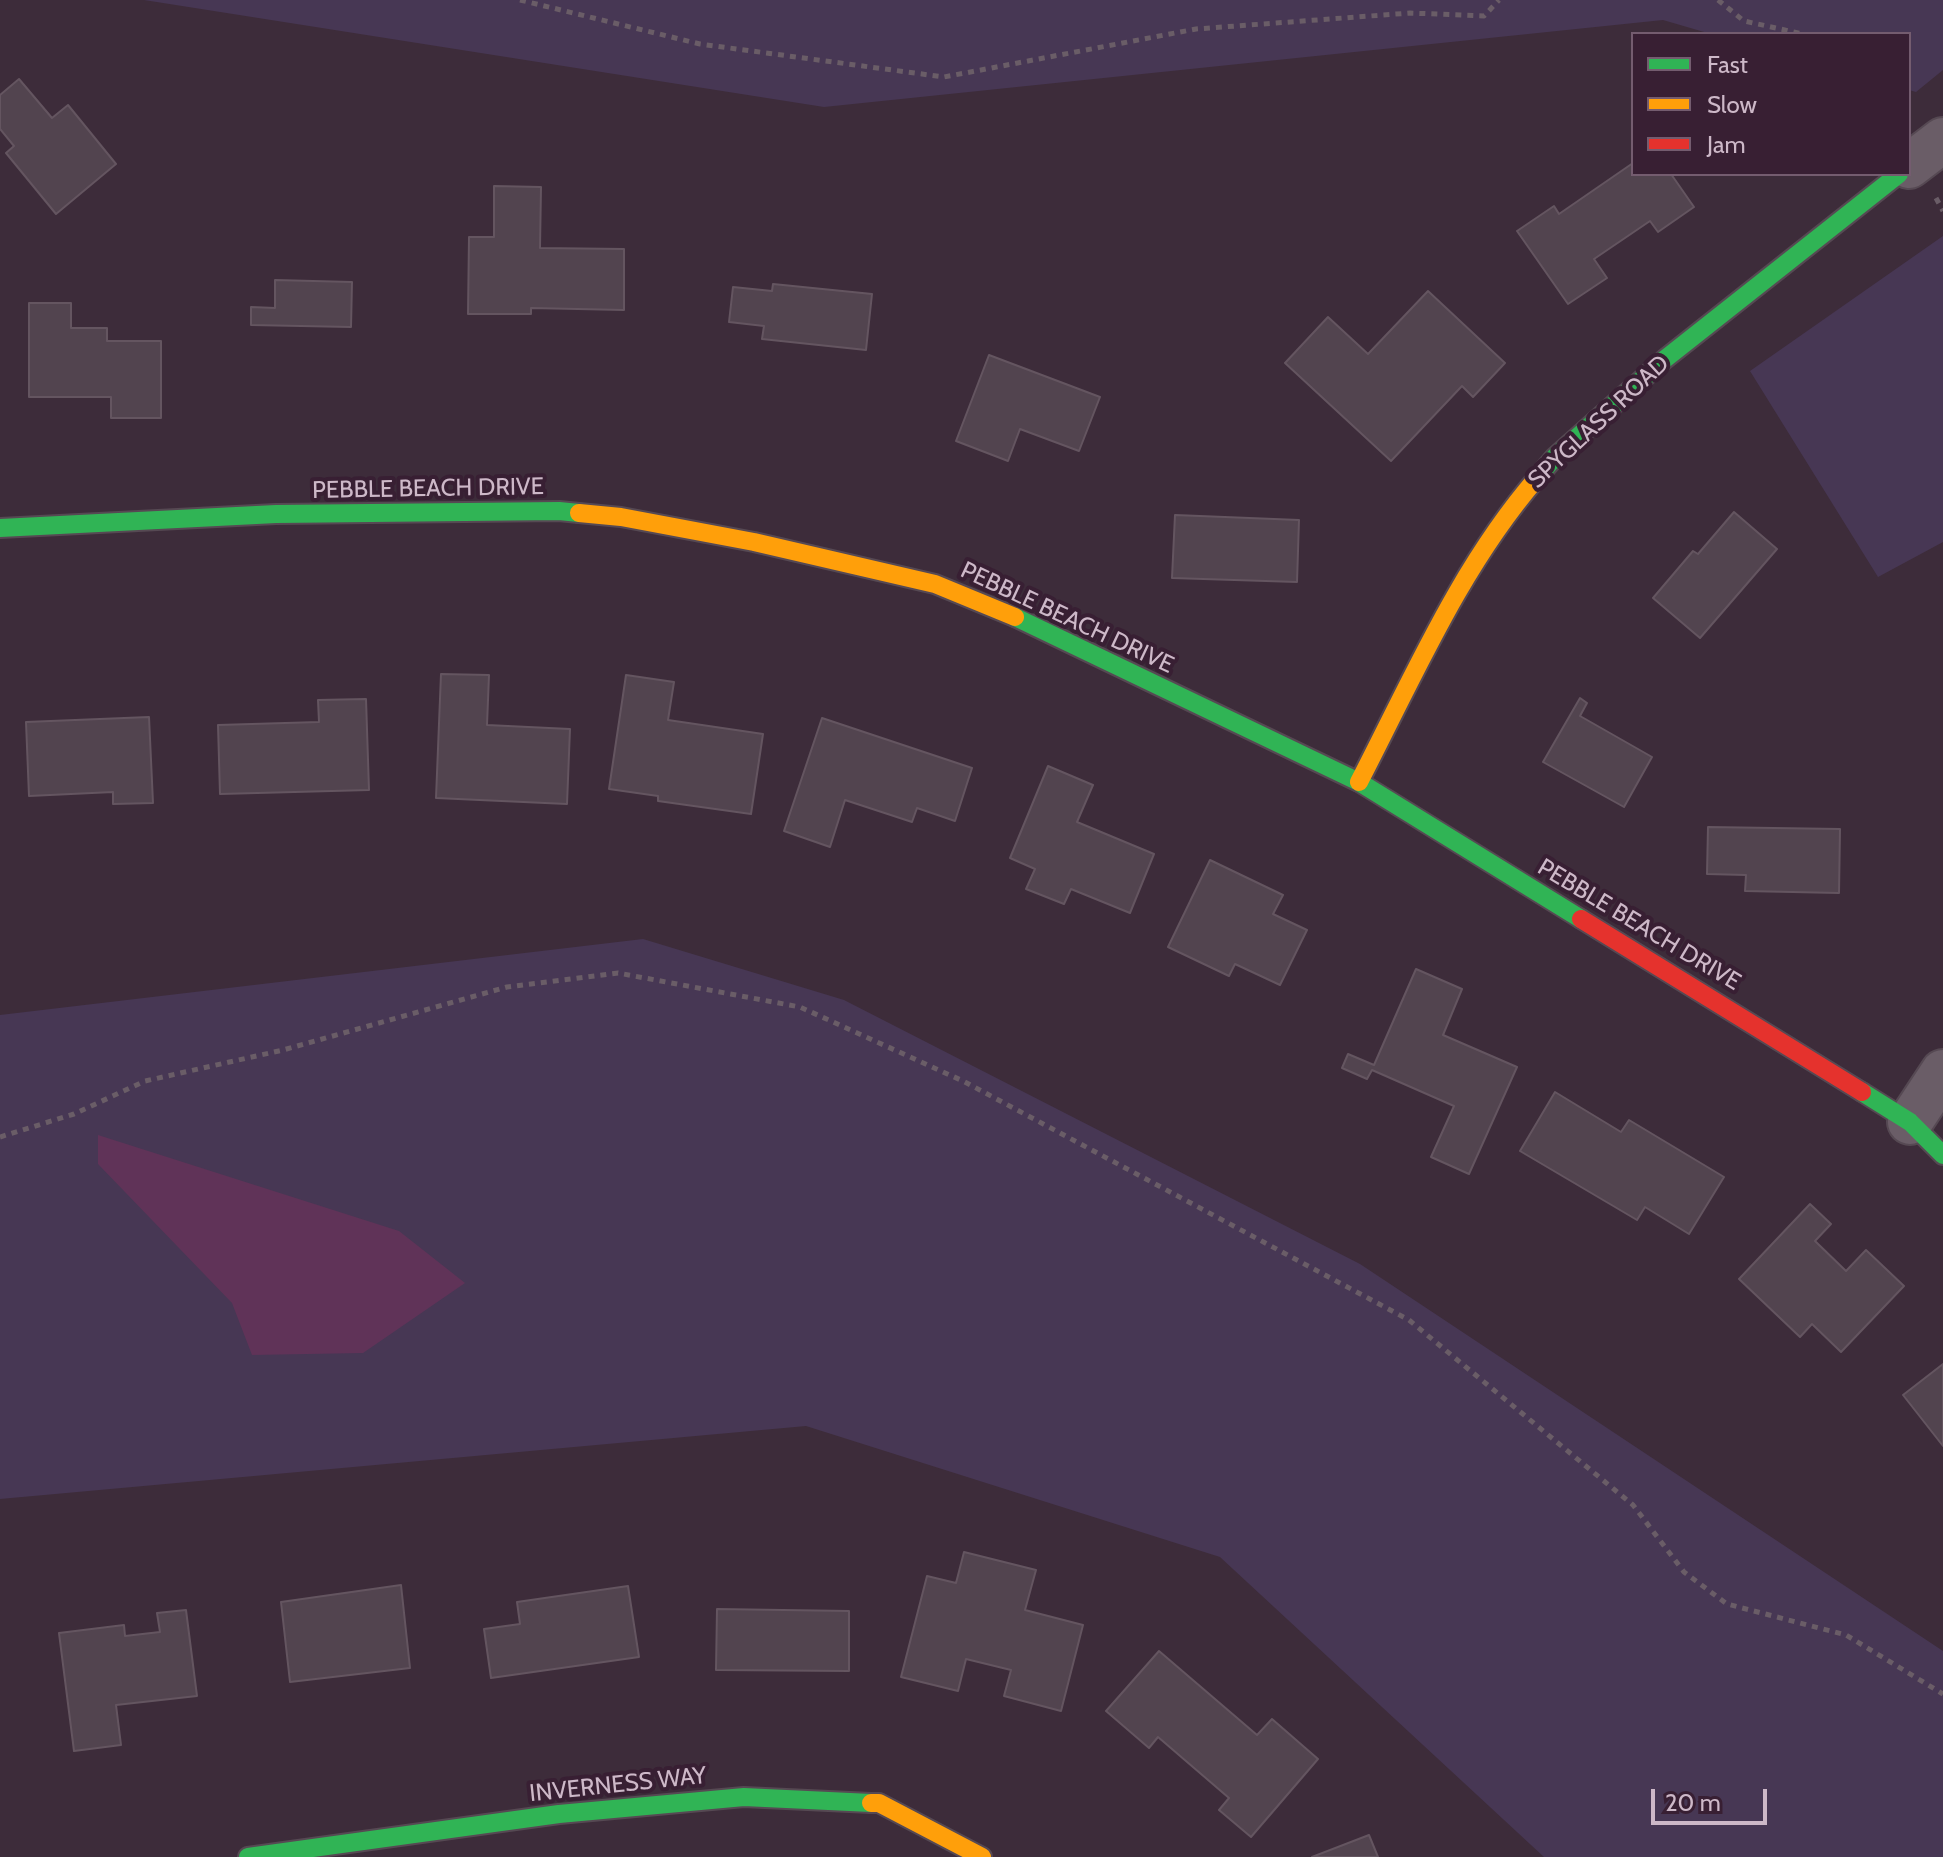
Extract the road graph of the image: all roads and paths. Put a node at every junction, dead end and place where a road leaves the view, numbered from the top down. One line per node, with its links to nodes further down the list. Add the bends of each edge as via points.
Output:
1 (520, 0): 2 (path, via 700,44 944,77 1196,29 1410,13 1484,16)
2 (1499, 0)
3 (1718, 0): 4 (path, via 1744,21)
4 (1794, 32)
5 (1943, 140): 6 (street)
6 (1911, 164)
7 (1896, 176): 9 (street, SPYGLASS ROAD, via 1665,359 1555,457 1478,555)
8 (0, 528): 9 (street, PEBBLE BEACH DRIVE, via 276,514 559,511 739,539 935,584 981,601)
9 (1359, 782): 11 (street, PEBBLE BEACH DRIVE)
10 (1943, 1072): 11 (street)
11 (1910, 1122): 13 (street, PEBBLE BEACH DRIVE)
12 (0, 1137): 14 (path, via 74,1114 145,1081 283,1050 507,987 618,973 800,1007 963,1081 1409,1320 1633,1505 1684,1572 1727,1604 1846,1635)
13 (1943, 1155)
14 (1943, 1694)
15 (248, 1857): 16 (street, INVERNESS WAY, via 559,1814 744,1797 879,1803)
16 (982, 1857)

